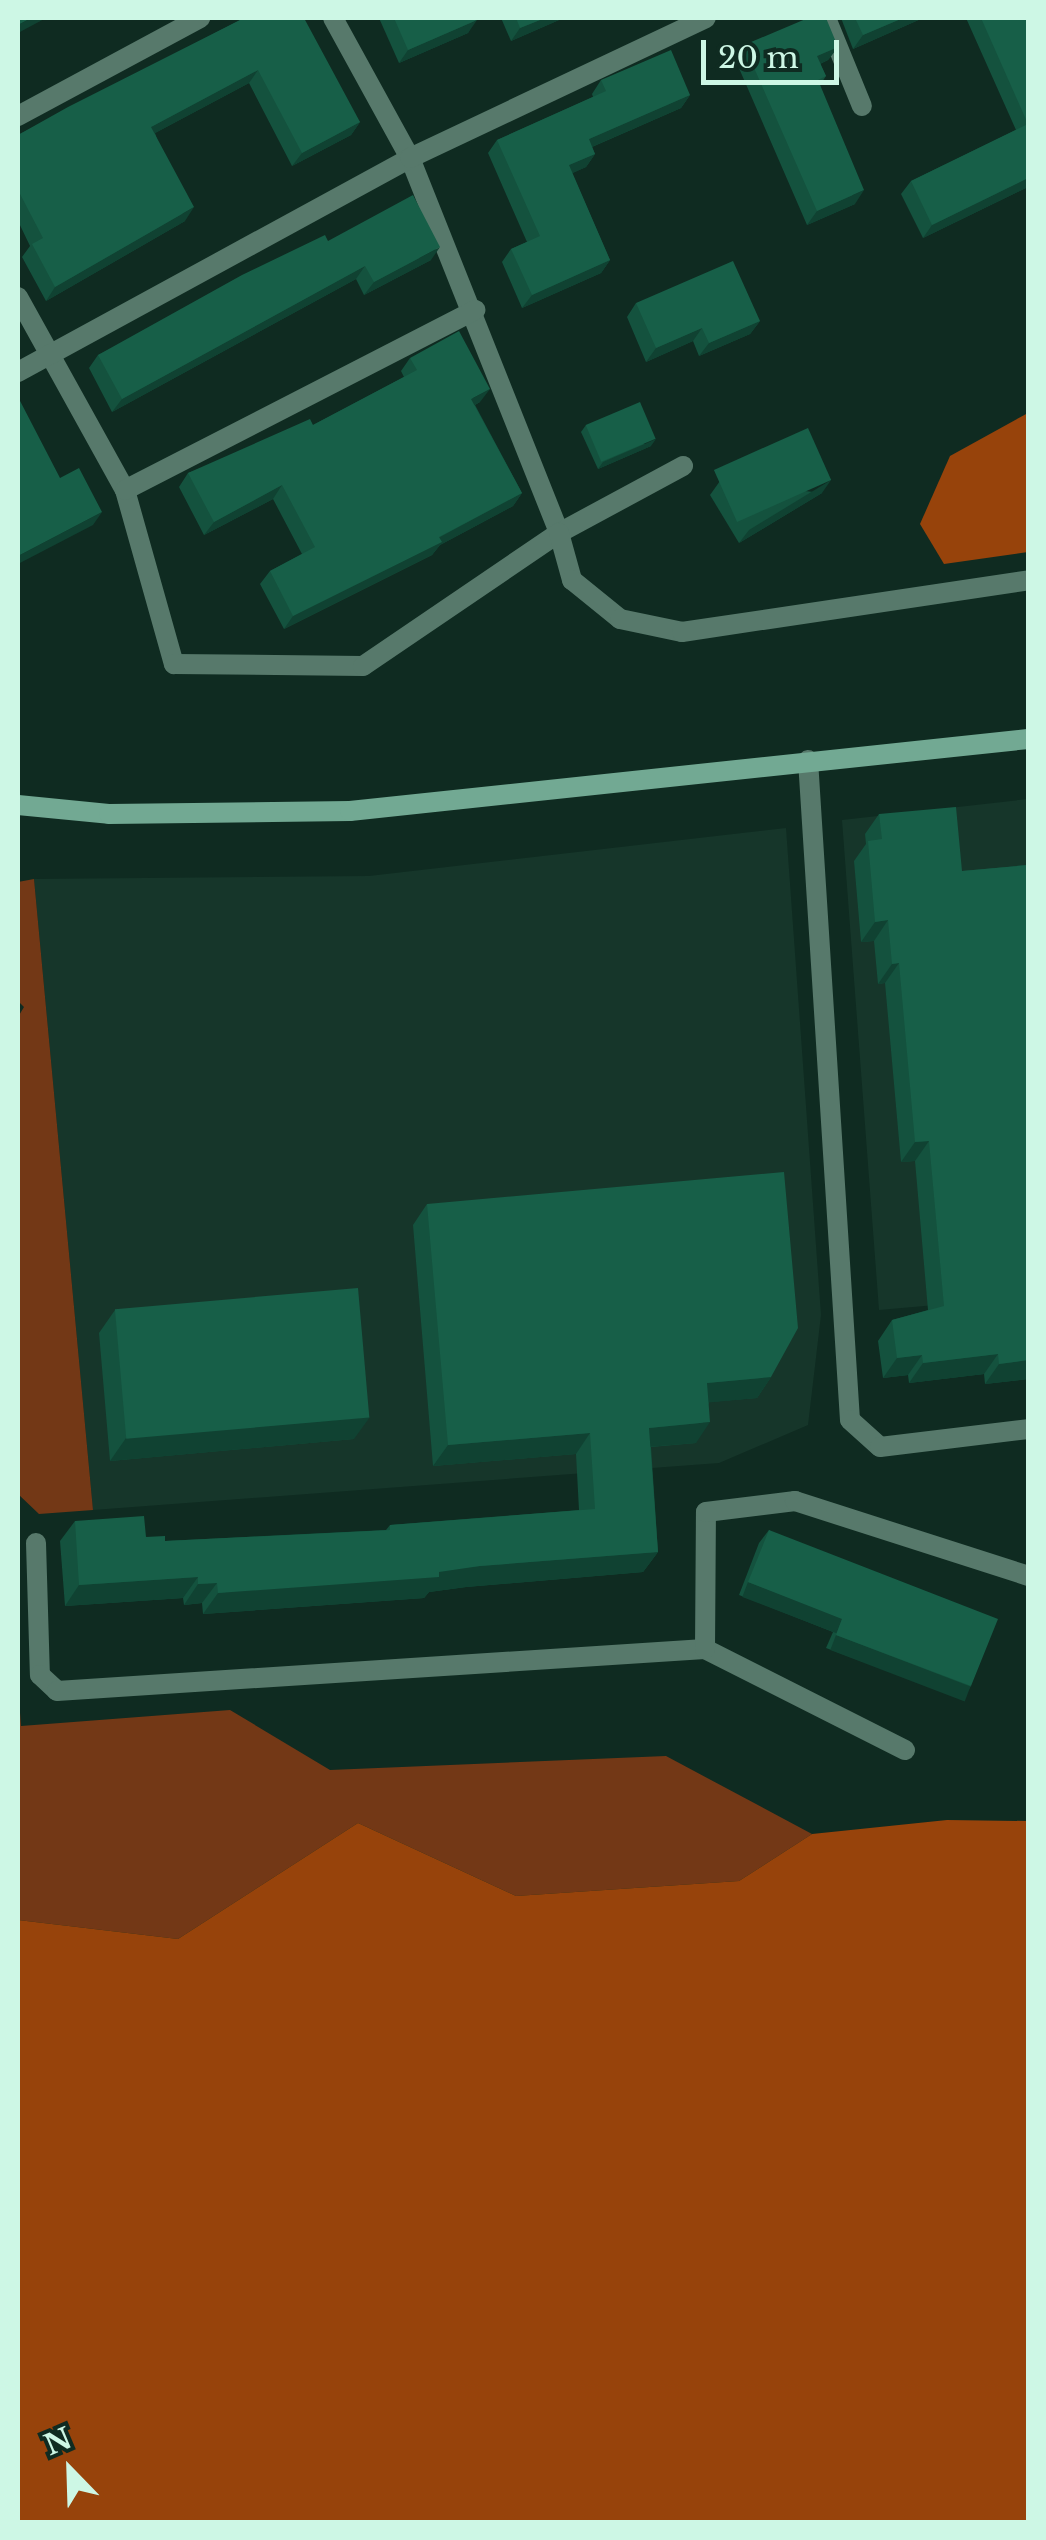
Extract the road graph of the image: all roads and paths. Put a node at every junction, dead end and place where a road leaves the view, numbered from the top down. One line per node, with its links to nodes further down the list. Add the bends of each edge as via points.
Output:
1 (200, 18): 6 (street)
2 (332, 18): 7 (street)
3 (706, 18): 7 (street)
4 (826, 18): 5 (street)
5 (862, 106)
6 (18, 116)
7 (410, 158): 9 (street); 10 (street)
8 (18, 296): 10 (street)
9 (475, 310): 13 (street); 14 (street)
10 (50, 355): 11 (street); 13 (street)
11 (18, 372)
12 (683, 466): 14 (street)
13 (125, 490): 14 (street, via 174,664 363,666)
14 (558, 534): 15 (street, via 572,580 620,620 682,632)
15 (1028, 580)
16 (1028, 739): 17 (street)
17 (808, 760): 18 (street, via 350,811 109,814); 19 (street, via 850,1420 880,1447)
18 (18, 805)
19 (1028, 1429)
20 (36, 1543): 22 (street, via 40,1676 57,1691)
21 (1028, 1576): 22 (street, via 795,1502 706,1512)
22 (705, 1648): 23 (street)
23 (904, 1750)

